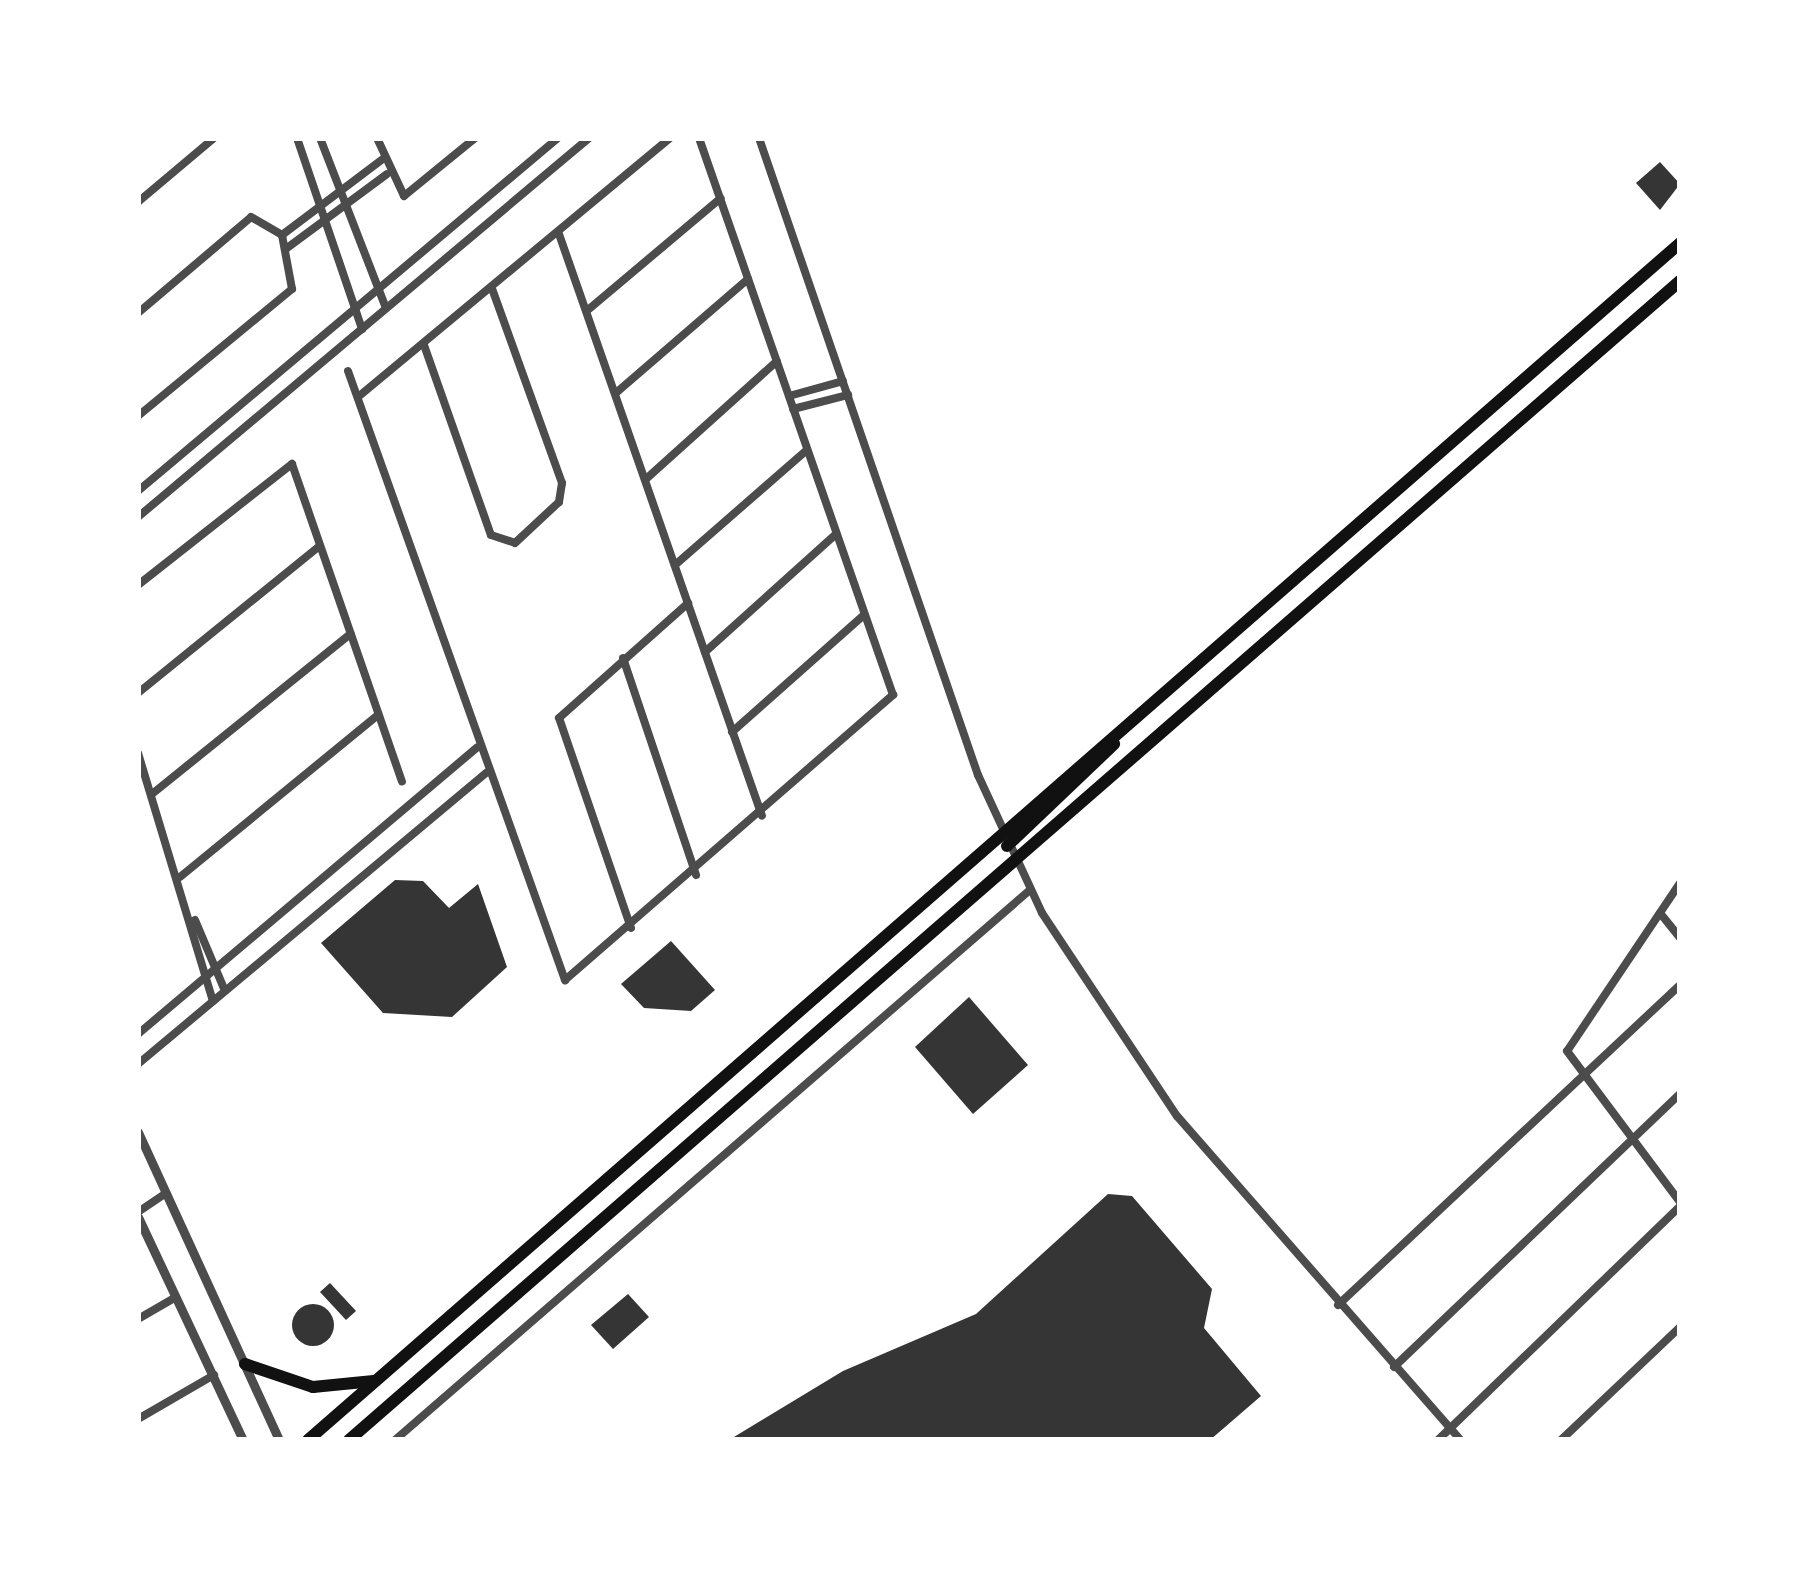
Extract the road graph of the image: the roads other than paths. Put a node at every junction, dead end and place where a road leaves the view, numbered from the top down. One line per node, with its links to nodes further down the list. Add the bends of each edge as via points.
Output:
1 (214, 138): 15 (street)
2 (297, 138): 17 (street)
3 (320, 138): 13 (street)
4 (377, 138): 11 (street)
5 (475, 138): 12 (street, via 408,195)
6 (558, 138): 21 (street)
7 (589, 138): 24 (street)
8 (670, 138): 19 (street)
9 (698, 138): 14 (street)
10 (759, 138): 37 (street)
11 (383, 159): 12 (street); 13 (street)
12 (388, 174): 16 (street)
13 (340, 190): 16 (street); 17 (street)
14 (721, 198): 25 (street); 31 (street)
15 (138, 202)
16 (344, 202): 18 (street); 27 (street)
17 (322, 203): 18 (street); 20 (street)
18 (326, 215): 23 (street); 29 (street)
19 (559, 234): 28 (street); 31 (street)
20 (282, 235): 23 (street); 32 (street, via 251,217)
21 (443, 237): 24 (street); 27 (street)
22 (1680, 243): 66 (main road)
23 (287, 248): 43 (street, via 292,289)
24 (452, 254): 30 (street)
25 (748, 280): 35 (street); 38 (street)
26 (1680, 281): 67 (main road)
27 (379, 289): 29 (street); 30 (street)
28 (492, 289): 34 (street); 34 (street, via 562,492 515,543 496,540)
29 (356, 305): 33 (street); 46 (street)
30 (386, 308): 33 (street)
31 (588, 310): 38 (street)
32 (138, 313)
33 (362, 330): 47 (street)
34 (424, 345): 41 (street)
35 (777, 362): 40 (street); 45 (street)
36 (348, 371): 41 (street)
37 (843, 381): 39 (street); 40 (street)
38 (617, 392): 45 (street)
39 (848, 395): 42 (street); 66 (street)
40 (789, 396): 42 (street)
41 (358, 397): 60 (street)
42 (793, 410): 44 (street)
43 (138, 416)
44 (807, 450): 48 (street); 50 (street)
45 (646, 479): 50 (street)
46 (138, 491)
47 (138, 517)
48 (836, 533): 53 (street); 55 (street)
49 (318, 547): 51 (street, via 292,464); 54 (street); 57 (street)
50 (675, 565): 52 (street)
51 (138, 585)
52 (688, 603): 55 (street); 56 (street)
53 (864, 615): 59 (street); 65 (street, via 892,687 886,710)
54 (350, 634): 58 (street); 64 (street)
55 (705, 652): 59 (street)
56 (623, 658): 68 (street); 74 (street, via 559,718)
57 (138, 693)
58 (379, 715): 63 (street); 69 (street)
59 (732, 732): 65 (street)
60 (477, 748): 62 (street); 76 (street)
61 (138, 753): 64 (street)
62 (486, 773): 74 (street, via 560,979); 79 (street)
63 (402, 781)
64 (152, 794): 69 (street)
65 (762, 816): 68 (street)
66 (1004, 841): 67 (street); 97 (main road)
67 (1015, 861): 71 (street); 103 (main road)
68 (696, 874): 74 (street)
69 (180, 878): 73 (street)
70 (1680, 884): 72 (street)
71 (1030, 890): 91 (street, via 1142,1072); 104 (street)
72 (1660, 913): 75 (street); 83 (street, via 1568,1057)
73 (194, 919): 76 (street); 77 (street)
74 (631, 928)
75 (1680, 938)
76 (217, 967): 77 (street); 79 (street)
77 (206, 975): 80 (street); 81 (street)
78 (1680, 985): 83 (street)
79 (225, 991): 80 (street)
80 (213, 1001): 82 (street)
81 (138, 1034)
82 (138, 1064)
83 (1579, 1070): 85 (street); 91 (street)
84 (1680, 1094): 85 (street)
85 (1629, 1136): 88 (street); 95 (street)
86 (139, 1138): 87 (street)
87 (167, 1192): 89 (street); 94 (street)
88 (1680, 1204): 99 (street)
89 (138, 1215): 90 (street)
90 (176, 1297): 92 (street); 96 (street)
91 (1338, 1305): 95 (street)
92 (138, 1319)
93 (1680, 1327): 107 (street)
94 (245, 1364): 97 (main road, via 313,1387); 101 (street)
95 (1394, 1367): 99 (street)
96 (214, 1375): 98 (street); 100 (street)
97 (375, 1381): 102 (main road)
98 (138, 1419)
99 (1449, 1426): 105 (street); 106 (street)
100 (243, 1440)
101 (279, 1440)
102 (308, 1440)
103 (349, 1440)
104 (395, 1440)
105 (1438, 1440)
106 (1461, 1440)
107 (1561, 1440)

